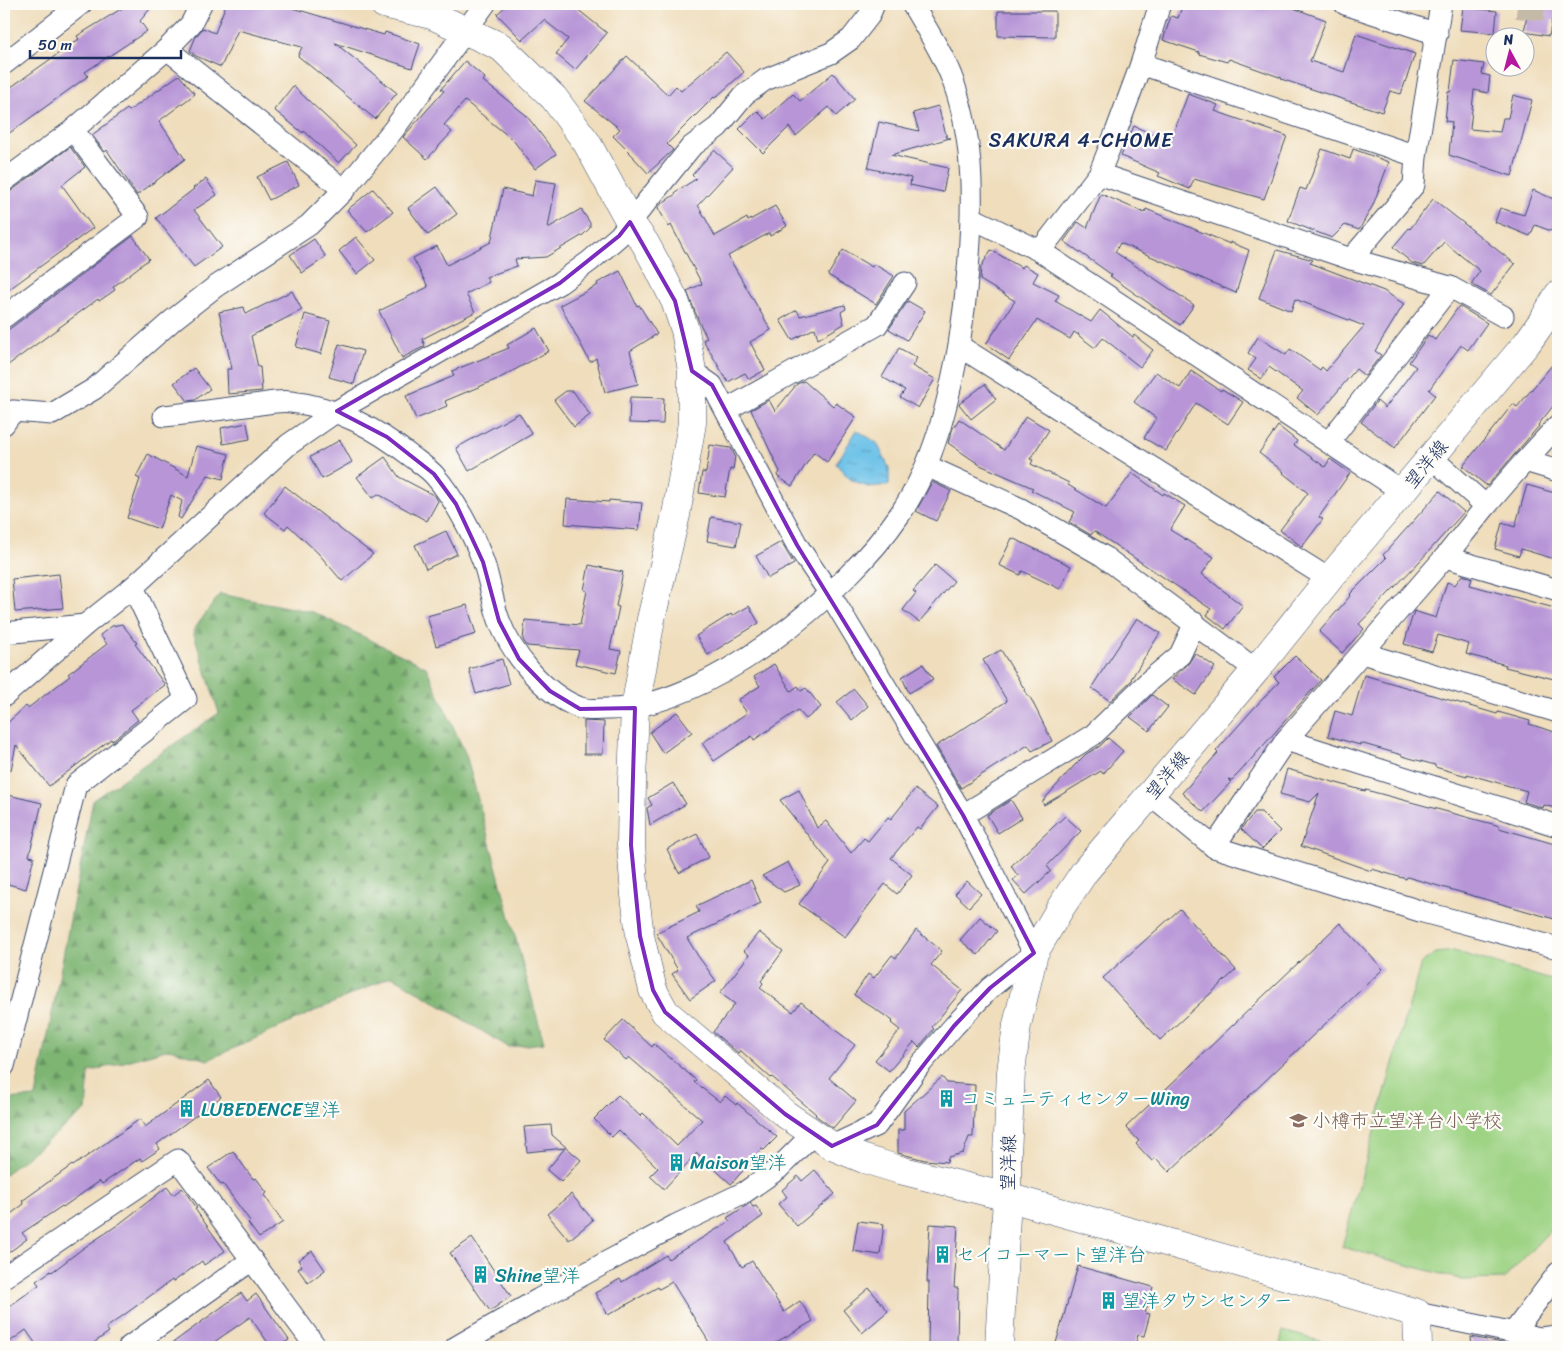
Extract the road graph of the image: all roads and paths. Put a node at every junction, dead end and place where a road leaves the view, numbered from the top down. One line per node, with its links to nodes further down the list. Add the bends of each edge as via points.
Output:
1 (81, 4): 13 (street)
2 (201, 4): 12 (street, via 191,24)
3 (384, 4): 10 (street, via 432,15)
4 (485, 4): 10 (street)
5 (874, 4): 21 (street, via 851,39 832,53 765,80 744,94 718,127 691,147)
6 (912, 4): 20 (street, via 954,82 970,149)
7 (1160, 4): 14 (street)
8 (1345, 4): 11 (street)
9 (1440, 4): 11 (street)
10 (465, 30): 19 (street, via 394,129); 21 (street, via 501,47 554,98 587,143)
11 (1436, 34): 16 (street)
12 (167, 49): 15 (street); 19 (street)
13 (4, 64)
14 (1141, 64): 16 (street); 17 (street)
15 (73, 130): 18 (street); 28 (street, via 138,217)
16 (1416, 156): 23 (street, via 1414,185)
17 (1099, 174): 22 (street); 23 (street)
18 (4, 181)
19 (344, 190): 34 (street, via 309,225 215,287 94,389 52,414 13,411)
20 (972, 218): 22 (street); 29 (street)
21 (630, 222): 30 (street, via 645,243 675,301 685,330); 32 (street, via 619,236 560,284)
22 (1040, 251): 36 (street)
23 (1351, 259): 25 (street)
24 (905, 283): 31 (street, via 877,325)
25 (1450, 287): 27 (street); 36 (street)
26 (1558, 295): 37 (street, 望洋線, via 1527,343)
27 (1503, 316)
28 (4, 317)
29 (959, 346): 39 (street, via 952,383); 44 (street)
30 (692, 371): 31 (street, via 712,385); 54 (street, via 692,423)
31 (726, 410): 47 (street, via 797,545)
32 (337, 411): 33 (street, via 288,401); 45 (street, via 288,445); 54 (street, via 386,437 434,474 456,504 484,562 499,621 515,651 550,691 580,709)
33 (164, 416)
34 (4, 424)
35 (1558, 425): 38 (street)
36 (1329, 442): 41 (street)
37 (1431, 457): 41 (street, 望洋線); 42 (street)
38 (1525, 461): 40 (street); 42 (street)
39 (927, 466): 47 (street, via 900,514 866,558); 48 (street, via 1021,509 1102,556)
40 (1558, 471)
41 (1403, 492): 44 (street, 望洋線)
42 (1486, 506): 43 (street)
43 (1445, 557): 46 (street); 51 (street)
44 (1329, 579): 52 (street, 望洋線)
45 (133, 587): 49 (street); 63 (street, via 186,699 76,785)
46 (1558, 590)
47 (830, 594): 54 (street, via 745,660 684,692); 58 (street)
48 (1195, 624): 52 (street); 58 (street, via 1180,655 1093,735)
49 (85, 625): 50 (street); 53 (street)
50 (4, 633)
51 (1362, 652): 55 (street); 56 (street)
52 (1256, 670): 57 (street, 望洋線)
53 (4, 696)
54 (635, 708): 64 (street, via 631,845 640,936 652,990 665,1012 785,1114)
55 (1558, 712)
56 (1286, 740): 59 (street); 60 (street)
57 (1151, 795): 60 (street); 62 (street, 望洋線, via 1085,871)
58 (962, 815): 62 (street)
59 (1558, 826)
60 (1214, 846): 61 (street, via 1423,912)
61 (1558, 948)
62 (1034, 953): 64 (street, via 990,988 954,1026 919,1066 877,1125); 65 (street, 望洋線, via 1017,1025 1011,1072)
63 (4, 1066)
64 (823, 1139): 65 (street, via 864,1159); 74 (street, via 745,1192 595,1268)
65 (1007, 1197): 69 (street); 75 (street, 望洋線)
66 (252, 1260): 68 (street, via 178,1160); 72 (street); 73 (street)
67 (1558, 1273): 70 (street)
68 (4, 1278)
69 (1417, 1313): 70 (street); 76 (street)
70 (1513, 1333): 71 (street, via 1540,1338)
71 (1558, 1336)
72 (129, 1347)
73 (316, 1347)
74 (456, 1347)
75 (999, 1347)
76 (1418, 1347)

